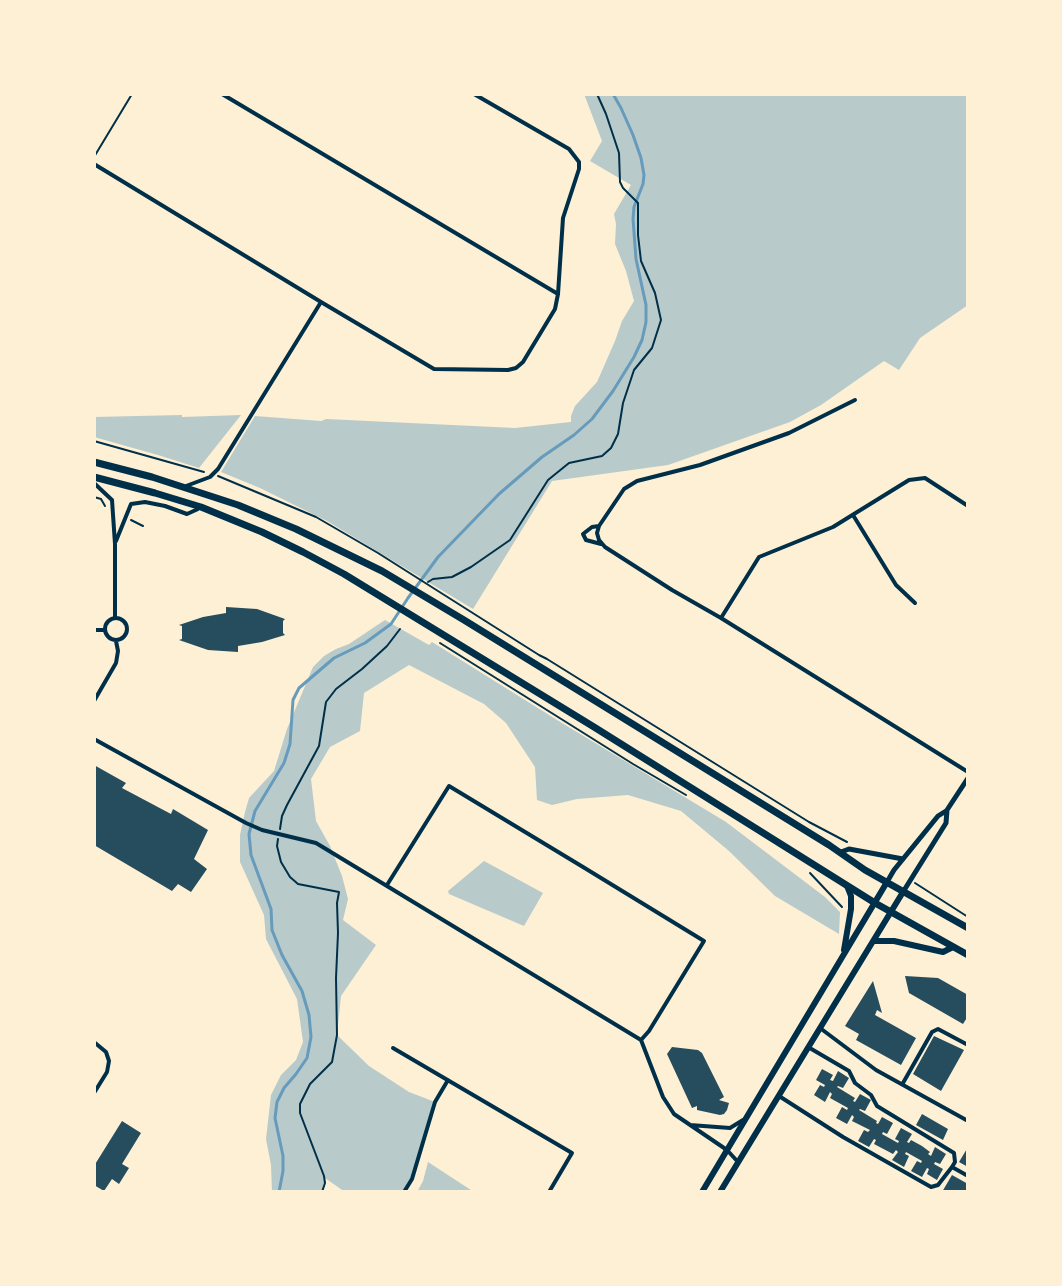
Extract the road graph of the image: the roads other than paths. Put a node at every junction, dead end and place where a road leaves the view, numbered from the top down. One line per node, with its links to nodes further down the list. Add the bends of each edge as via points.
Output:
1 (222, 94): 4 (street)
2 (474, 94): 4 (street, via 578,159 563,218)
3 (94, 164): 5 (street)
4 (558, 294): 5 (street, via 555,309 523,362 508,370 434,369)
5 (321, 302): 9 (street, via 214,474)
6 (855, 400): 13 (street, via 789,433 637,481 624,489)
7 (94, 461): 9 (main road)
8 (94, 480): 11 (main road); 15 (street, via 112,500)
9 (185, 487): 26 (main road, via 281,523 382,571)
10 (968, 506): 12 (street, via 925,478 916,478)
11 (201, 507): 15 (street, via 187,514 145,502 131,504); 30 (main road, via 303,552 372,591)
12 (853, 515): 16 (street, via 896,585); 18 (street, via 759,557)
13 (599, 526): 14 (street); 14 (street, via 583,534 586,540)
14 (600, 542): 18 (street)
15 (115, 544): 17 (street)
16 (915, 603)
17 (115, 618): 20 (street); 21 (street, via 127,630)
18 (721, 618): 24 (street)
19 (94, 630): 20 (street)
20 (105, 630): 21 (street)
21 (116, 641): 22 (street, via 116,663)
22 (94, 701)
23 (94, 739): 29 (street, via 254,827 316,843)
24 (968, 775): 25 (street)
25 (947, 810): 27 (street); 31 (street, via 946,823)
26 (840, 853): 27 (street, via 849,849); 28 (main road)
27 (903, 859): 28 (street)
28 (887, 882): 31 (main road); 32 (main road)
29 (387, 885): 40 (street); 40 (street, via 449,786 583,867 704,941)
30 (847, 886): 32 (main road); 37 (main road, via 851,909)
31 (903, 892): 33 (main road); 34 (main road)
32 (875, 903): 33 (main road); 37 (main road)
33 (891, 913): 35 (main road); 36 (main road)
34 (968, 928)
35 (874, 941): 36 (main road, via 943,952); 39 (main road)
36 (953, 947): 38 (main road)
37 (844, 954): 49 (main road)
38 (968, 955)
39 (820, 1028): 43 (main road); 46 (street, via 876,1070)
40 (641, 1040): 51 (street, via 663,1097)
41 (94, 1042): 47 (street, via 109,1061)
42 (968, 1045): 46 (street, via 938,1029 932,1032)
43 (808, 1047): 48 (main road); 54 (street, via 849,1071 877,1106 954,1153)
44 (393, 1048): 45 (street)
45 (448, 1080): 56 (street, via 435,1102); 57 (street, via 572,1153)
46 (903, 1083): 50 (street)
47 (94, 1093)
48 (779, 1096): 53 (main road); 54 (street, via 931,1187)
49 (747, 1117): 51 (street, via 730,1128); 52 (main road)
50 (968, 1121)
51 (688, 1125): 52 (street)
52 (727, 1150): 53 (street); 58 (main road)
53 (738, 1162): 59 (main road)
54 (952, 1167): 55 (street)
55 (968, 1176)
56 (404, 1192)
57 (549, 1192)
58 (702, 1192)
59 (720, 1192)

